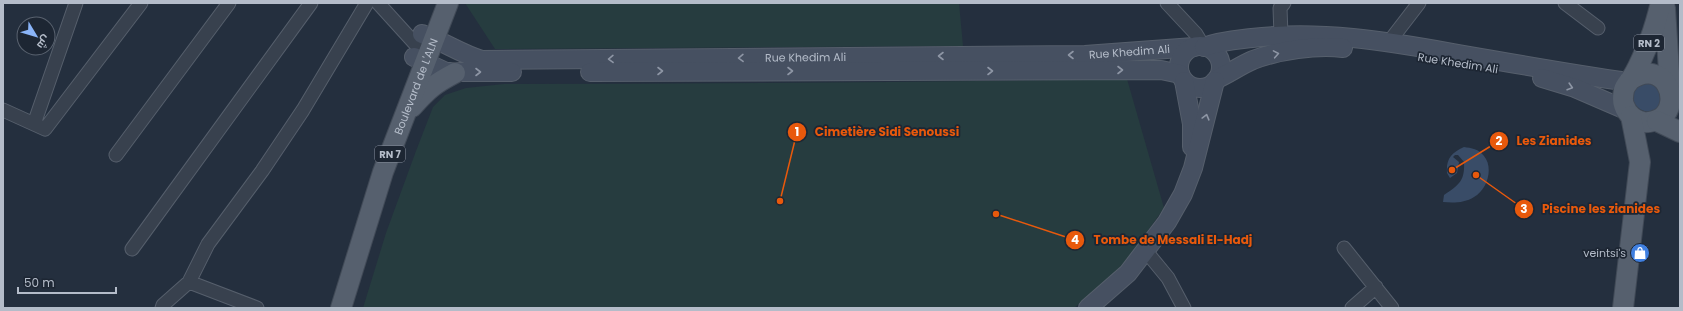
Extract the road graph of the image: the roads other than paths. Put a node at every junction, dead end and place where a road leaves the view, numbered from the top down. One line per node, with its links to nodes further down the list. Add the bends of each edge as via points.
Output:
1 (76, 3): 29 (street)
2 (141, 3): 29 (street, via 45,129)
3 (229, 3): 31 (street)
4 (311, 3): 35 (street)
5 (367, 3): 38 (street, via 303,110 208,244)
6 (378, 3): 19 (street)
7 (434, 3): 19 (main road, Boulevard de L'ALN / RN 7)
8 (448, 3): 19 (main road, Boulevard de L'ALN / RN 7)
9 (1167, 3): 18 (street)
10 (1419, 3): 17 (street)
11 (1565, 3): 15 (street)
12 (1661, 3): 23 (main road, RN 2, via 1649,43)
13 (1665, 3): 24 (main road, RN 2)
14 (1280, 5): 16 (street)
15 (1598, 28)
16 (1281, 35): 17 (main road, Rue Khedim Ali); 18 (main road, Rue Khedim Ali)
17 (1389, 42): 23 (main road, Rue Khedim Ali)
18 (1205, 46): 19 (main road, Rue Khedim Ali, one-way to 19, via 1085,55 482,60 461,53); 21 (main road, via 1184,53 1180,64); 22 (main road, via 1219,59 1221,69)
19 (423, 48): 20 (main road, Rue Khedim Ali, via 446,72); 27 (main road, Boulevard de L'ALN / RN 7); 42 (main road, Boulevard de L'ALN / RN 7, via 368,178)
20 (455, 73): 21 (main road, Rue Khedim Ali, one-way to 21, via 1161,70); 27 (main road, via 430,88)
21 (1182, 77): 22 (main road, via 1190,86 1203,88); 33 (main road, via 1192,124)
22 (1216, 80): 26 (main road, Rue Khedim Ali, one-way to 26, via 1266,55 1304,48 1336,47 1402,54 1536,76 1575,88); 33 (main road, one-way to 22)
23 (1629, 81): 24 (main road, via 1637,75 1652,73 1666,81); 26 (main road, via 1623,95 1623,103)
24 (1674, 94): 28 (main road, via 1668,111)
25 (3, 110): 29 (street)
26 (1628, 113): 28 (main road, via 1638,121); 32 (main road)
27 (404, 116): 43 (main road, Boulevard de L'ALN / RN 7, via 383,172)
28 (1656, 121): 30 (main road); 32 (main road)
29 (34, 124)
30 (1680, 132)
31 (116, 155)
32 (1640, 162): 37 (main road)
33 (1193, 168): 36 (main road, via 1183,194)
34 (1344, 248): 39 (street)
35 (132, 249)
36 (1145, 250): 44 (main road, via 1128,273); 45 (street, via 1168,278)
37 (1626, 278): 48 (main road); 49 (main road)
38 (189, 282): 40 (street); 41 (street)
39 (1376, 287): 46 (street); 47 (street)
40 (162, 308)
41 (257, 308)
42 (328, 308)
43 (342, 308)
44 (1088, 308)
45 (1184, 308)
46 (1352, 308)
47 (1392, 308)
48 (1620, 308)
49 (1623, 308)

